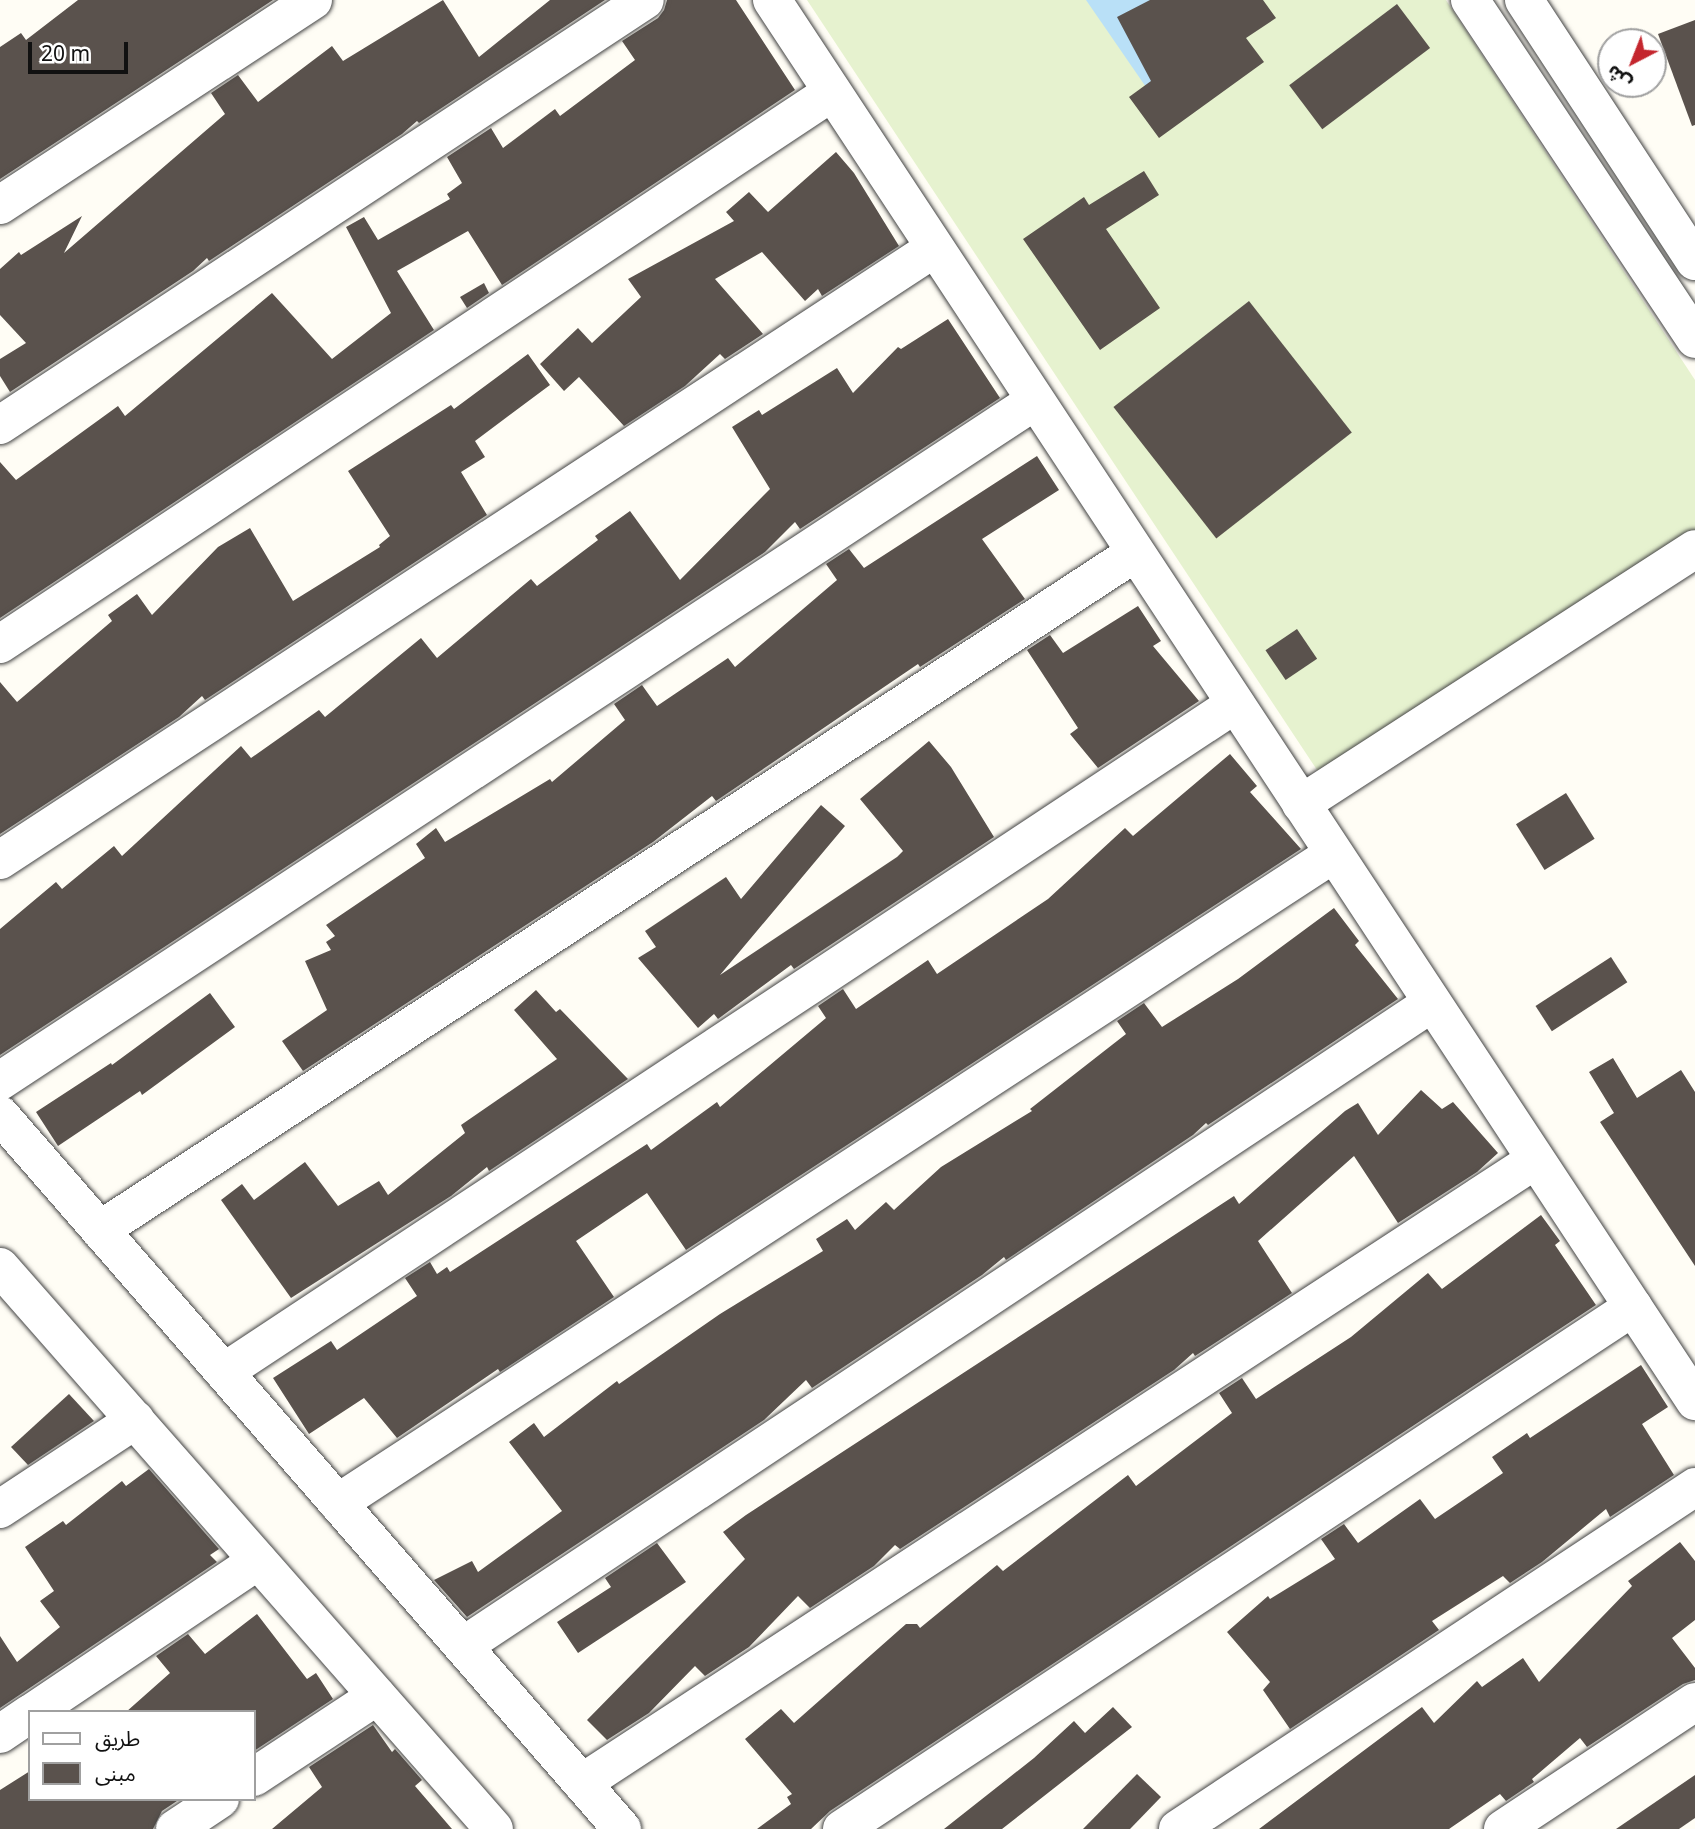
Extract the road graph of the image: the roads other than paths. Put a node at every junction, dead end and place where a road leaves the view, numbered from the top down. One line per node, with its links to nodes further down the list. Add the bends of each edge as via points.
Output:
1 (313, 0): 7 (street)
2 (645, 0): 12 (street)
3 (772, 0): 6 (street)
4 (1470, 0): 10 (street)
5 (1524, 0): 9 (street)
6 (832, 92): 8 (street); 15 (street)
7 (0, 205)
8 (935, 248): 11 (street); 19 (street)
9 (1695, 261)
10 (1695, 339)
11 (1035, 401): 14 (street); 21 (street)
12 (0, 425)
13 (1695, 549): 17 (street)
14 (1135, 553): 16 (street); 24 (street)
15 (0, 644)
16 (1235, 705): 17 (street); 27 (street)
17 (1301, 804): 18 (street)
18 (1333, 854): 20 (street); 31 (street)
19 (0, 860)
20 (1432, 1003): 23 (street); 34 (street)
21 (0, 1081)
22 (0, 1115): 24 (street)
23 (1535, 1160): 26 (street); 41 (street)
24 (100, 1230): 27 (street)
25 (5, 1281): 29 (street)
26 (1633, 1307): 28 (street); 46 (street)
27 (224, 1372): 31 (street)
28 (1695, 1401)
29 (135, 1420): 32 (street); 33 (street)
30 (1695, 1487): 47 (street)
31 (338, 1503): 34 (street)
32 (0, 1509)
33 (258, 1561): 35 (street); 37 (street)
34 (463, 1646): 41 (street)
35 (377, 1696): 40 (street); 44 (street)
36 (1695, 1702): 48 (street)
37 (36, 1710)
38 (28, 1716): 39 (street)
39 (0, 1734)
40 (256, 1776)
41 (582, 1783): 45 (street)
42 (217, 1801): 43 (street)
43 (175, 1829)
44 (494, 1829)
45 (622, 1829)
46 (842, 1829)
47 (1178, 1829)
48 (1503, 1829)

